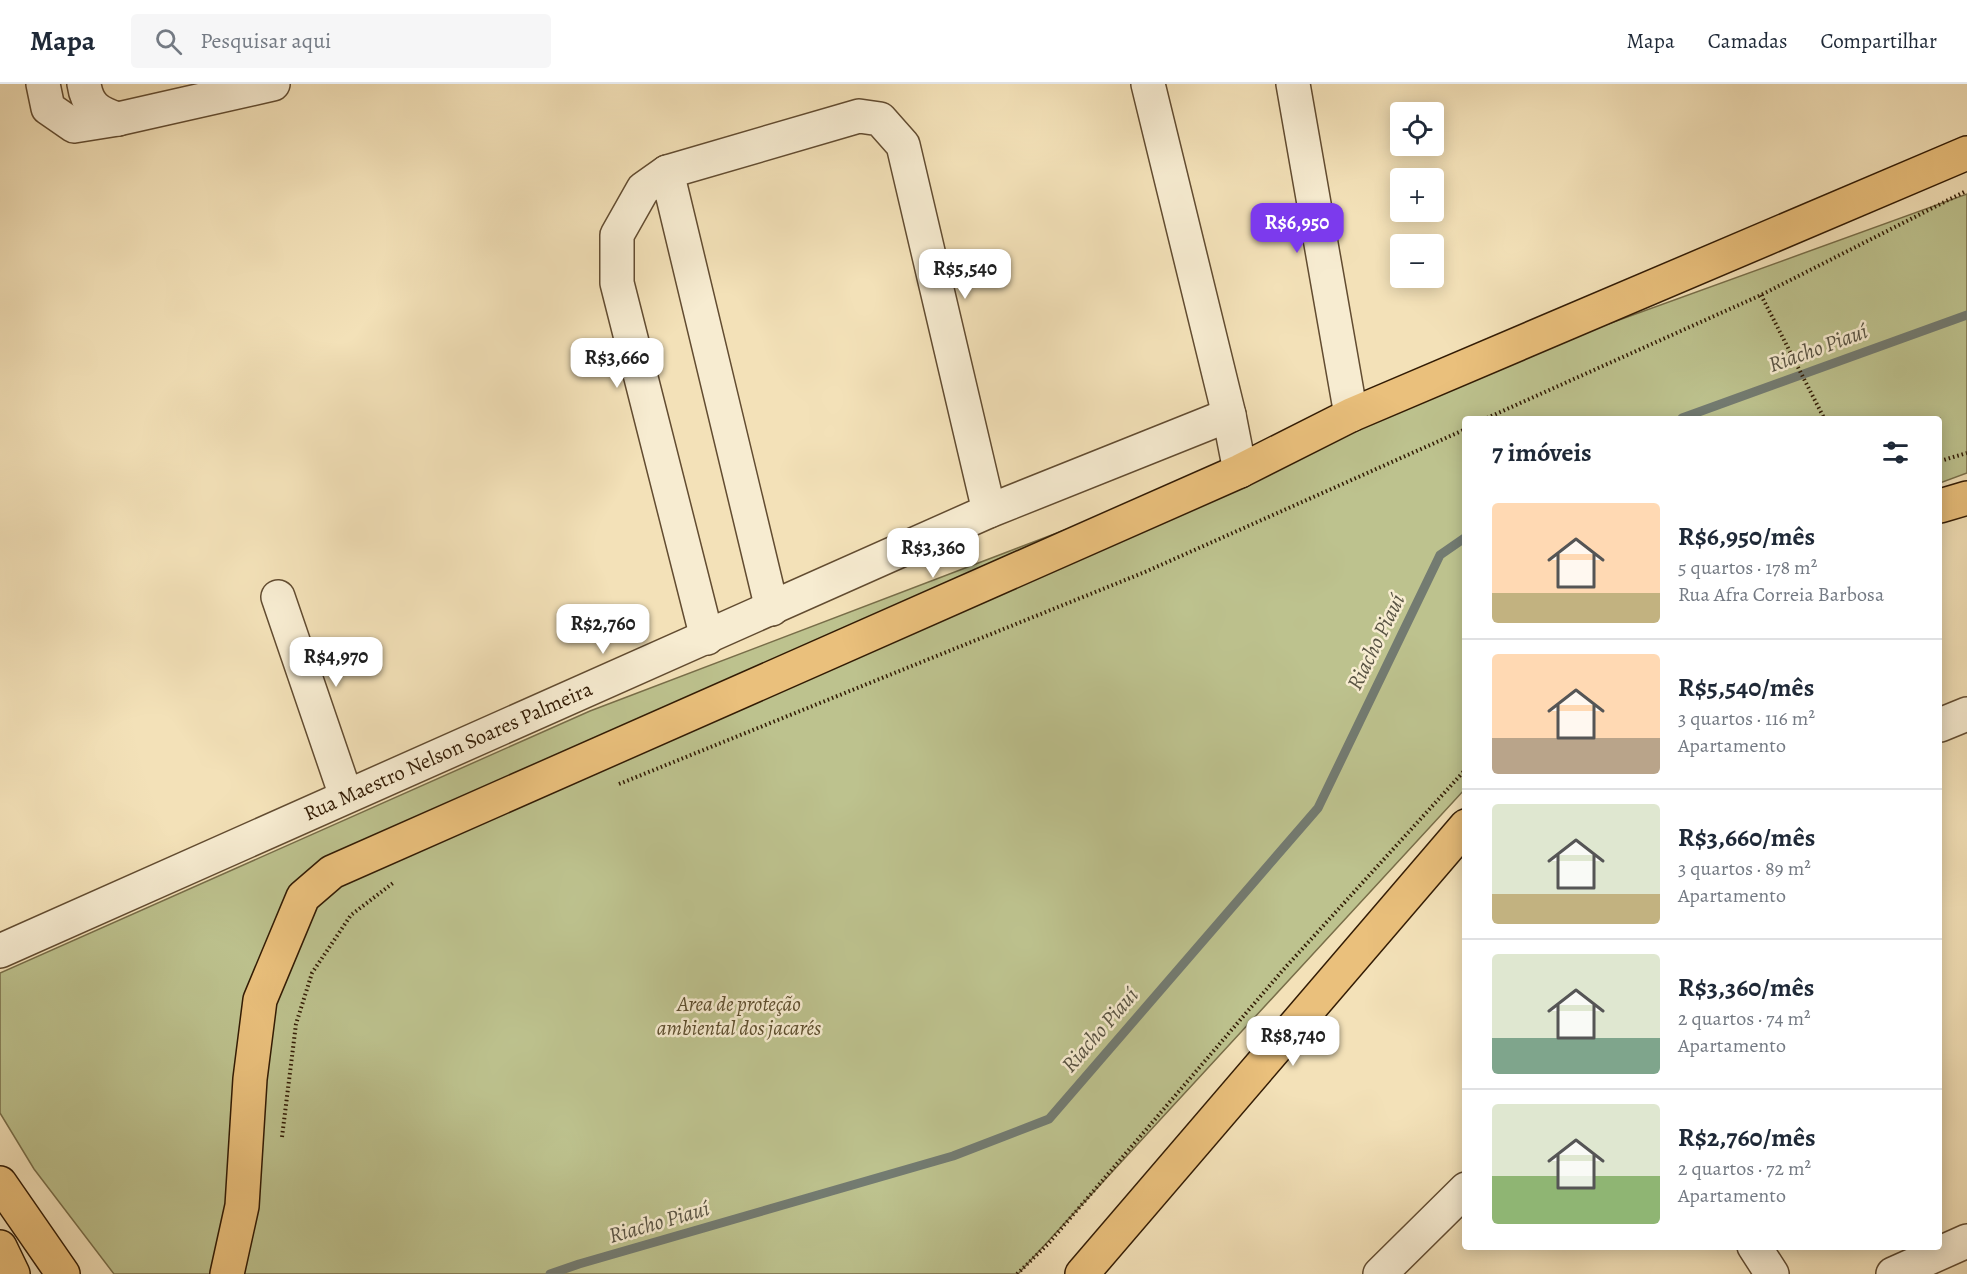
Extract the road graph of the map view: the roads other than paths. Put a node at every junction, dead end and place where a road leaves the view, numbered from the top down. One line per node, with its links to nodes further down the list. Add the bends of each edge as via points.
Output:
1 (43, 84): 6 (street, via 48,108 74,126)
2 (84, 84): 6 (street, via 86,98 102,115)
3 (273, 84): 6 (street)
4 (1148, 84): 9 (street)
5 (1293, 84): 10 (street)
6 (117, 119)
7 (1967, 153): 10 (main road)
8 (667, 172): 14 (street, via 859,116 880,119 903,145); 16 (street); 17 (street, via 643,189 617,235 617,283)
9 (1229, 415): 11 (street); 14 (street, Rua Maestro Nelson Soares Palmeira)
10 (1351, 415): 11 (main road)
11 (1240, 471): 30 (main road, via 332,872 303,897 260,1000 250,1079 242,1206)
12 (1967, 498): 13 (main road)
13 (1942, 505)
14 (989, 511): 16 (street, Rua Maestro Nelson Soares Palmeira)
15 (278, 597): 20 (street)
16 (772, 609): 17 (street, Rua Maestro Nelson Soares Palmeira)
17 (707, 638): 20 (street, Rua Maestro Nelson Soares Palmeira)
18 (1967, 714): 19 (street)
19 (1942, 724)
20 (346, 796): 22 (street, Rua Maestro Nelson Soares Palmeira)
21 (1462, 831): 31 (main road)
22 (0, 951)
23 (0, 1184): 29 (main road)
24 (1462, 1193): 32 (street)
25 (1967, 1241): 34 (street)
26 (0, 1247): 28 (main road)
27 (1757, 1250): 33 (street)
28 (13, 1274)
29 (63, 1274)
30 (227, 1274)
31 (1082, 1274)
32 (1380, 1274)
33 (1772, 1274)
34 (1893, 1274)

